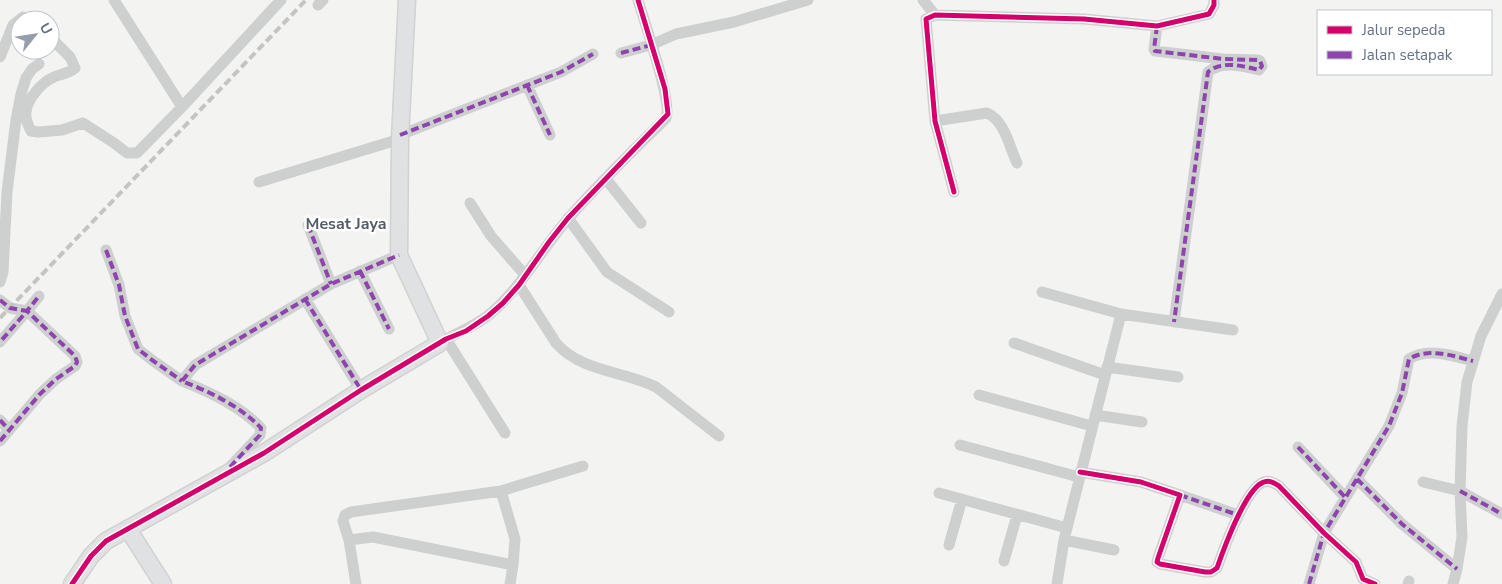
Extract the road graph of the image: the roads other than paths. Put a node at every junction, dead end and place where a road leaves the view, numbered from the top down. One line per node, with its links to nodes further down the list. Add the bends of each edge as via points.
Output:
1 (114, 0): 18 (street)
2 (281, 0): 18 (street)
3 (407, 0): 23 (street)
4 (638, 0): 11 (street)
5 (808, 0): 11 (street, via 734,22 676,34)
6 (923, 0): 8 (street)
7 (1214, 0): 9 (street, via 1209,14)
8 (934, 15): 9 (street, via 1084,19); 19 (street, via 925,22)
9 (1157, 26): 47 (street, via 1155,52 1258,60 1262,63 1259,70 1231,64 1213,67 1208,72)
10 (10, 34): 15 (street)
11 (651, 45): 13 (street); 25 (street, via 665,89 668,114)
12 (60, 47): 21 (street, via 75,68 48,80 30,100 26,113)
13 (621, 53)
14 (592, 54): 17 (street, via 561,72)
15 (0, 57)
16 (39, 64): 20 (street, via 26,78)
17 (527, 85): 22 (street); 23 (street)
18 (182, 107): 21 (street, via 137,153 127,153 83,123 62,130)
19 (935, 121): 24 (street, via 987,113 994,116); 27 (street)
20 (15, 129): 21 (street); 34 (street)
21 (35, 132)
22 (550, 135)
23 (400, 137): 26 (street); 33 (street)
24 (1017, 163)
25 (606, 179): 29 (street); 30 (street)
26 (260, 182)
27 (954, 192)
28 (470, 203): 36 (street)
29 (568, 218): 36 (street); 45 (street, via 607,272)
30 (641, 223)
31 (308, 225): 38 (street)
32 (106, 250): 55 (street, via 138,349 152,360)
33 (399, 255): 35 (street); 50 (street)
34 (2, 262): 37 (street)
35 (360, 271): 38 (street); 48 (street)
36 (522, 280): 50 (street, via 504,303 488,316); 64 (street, via 562,350 592,366 646,382)
37 (0, 282)
38 (331, 284): 42 (street)
39 (1042, 292): 46 (street)
40 (1502, 294): 53 (street, via 1481,336)
41 (39, 296): 44 (street)
42 (305, 299): 55 (street, via 209,356); 57 (street)
43 (0, 300): 44 (street, via 10,308)
44 (27, 311): 51 (street); 62 (street, via 75,356 77,362 40,394)
45 (669, 312)
46 (1122, 314): 47 (street); 54 (street)
47 (1174, 322): 49 (street)
48 (389, 329)
49 (1233, 330)
50 (443, 341): 57 (street); 63 (street)
51 (0, 342)
52 (1014, 343): 54 (street)
53 (1473, 361): 70 (street, via 1450,355 1426,354 1409,359 1402,393 1390,426); 75 (street, via 1462,426)
54 (1106, 371): 56 (street); 60 (street)
55 (187, 375): 71 (street, via 200,388 248,414 261,428 260,435)
56 (1178, 377)
57 (361, 390): 71 (street)
58 (979, 395): 60 (street)
59 (0, 420): 62 (street)
60 (1094, 420): 61 (street); 69 (street)
61 (1142, 422)
62 (10, 430): 65 (street)
63 (505, 433)
64 (718, 436)
65 (0, 441)
66 (960, 444): 69 (street)
67 (1298, 447): 77 (street)
68 (583, 466): 73 (street)
69 (1080, 474): 76 (street, via 1141,482); 82 (street)
70 (1357, 479): 77 (street); 91 (street, via 1402,524)
71 (218, 480): 83 (street)
72 (1423, 482): 75 (street)
73 (501, 491): 85 (street, via 351,512 344,521); 90 (street, via 515,539)
74 (939, 492): 78 (street)
75 (1460, 492): 80 (street); 91 (street, via 1462,537)
76 (1180, 495): 79 (street); 79 (street, via 1158,558 1160,564 1212,572 1217,568)
77 (1345, 497): 84 (street)
78 (962, 499): 81 (street); 87 (street)
79 (1238, 514): 84 (street, via 1260,484 1272,482)
80 (1502, 514)
81 (1017, 515): 82 (street); 89 (street)
82 (1067, 528): 86 (street)
83 (128, 529): 92 (street, via 98,548); 93 (street)
84 (1324, 533): 97 (street); 98 (street, via 1356,562 1363,579)
85 (349, 540): 90 (street, via 373,537); 94 (street)
86 (1064, 540): 88 (street); 96 (street)
87 (949, 545)
88 (1114, 550)
89 (1004, 561)
90 (513, 565): 95 (street)
91 (1457, 569): 99 (street)
92 (72, 584)
93 (163, 584)
94 (356, 584)
95 (510, 584)
96 (1057, 584)
97 (1309, 584)
98 (1375, 584)
99 (1453, 584)

